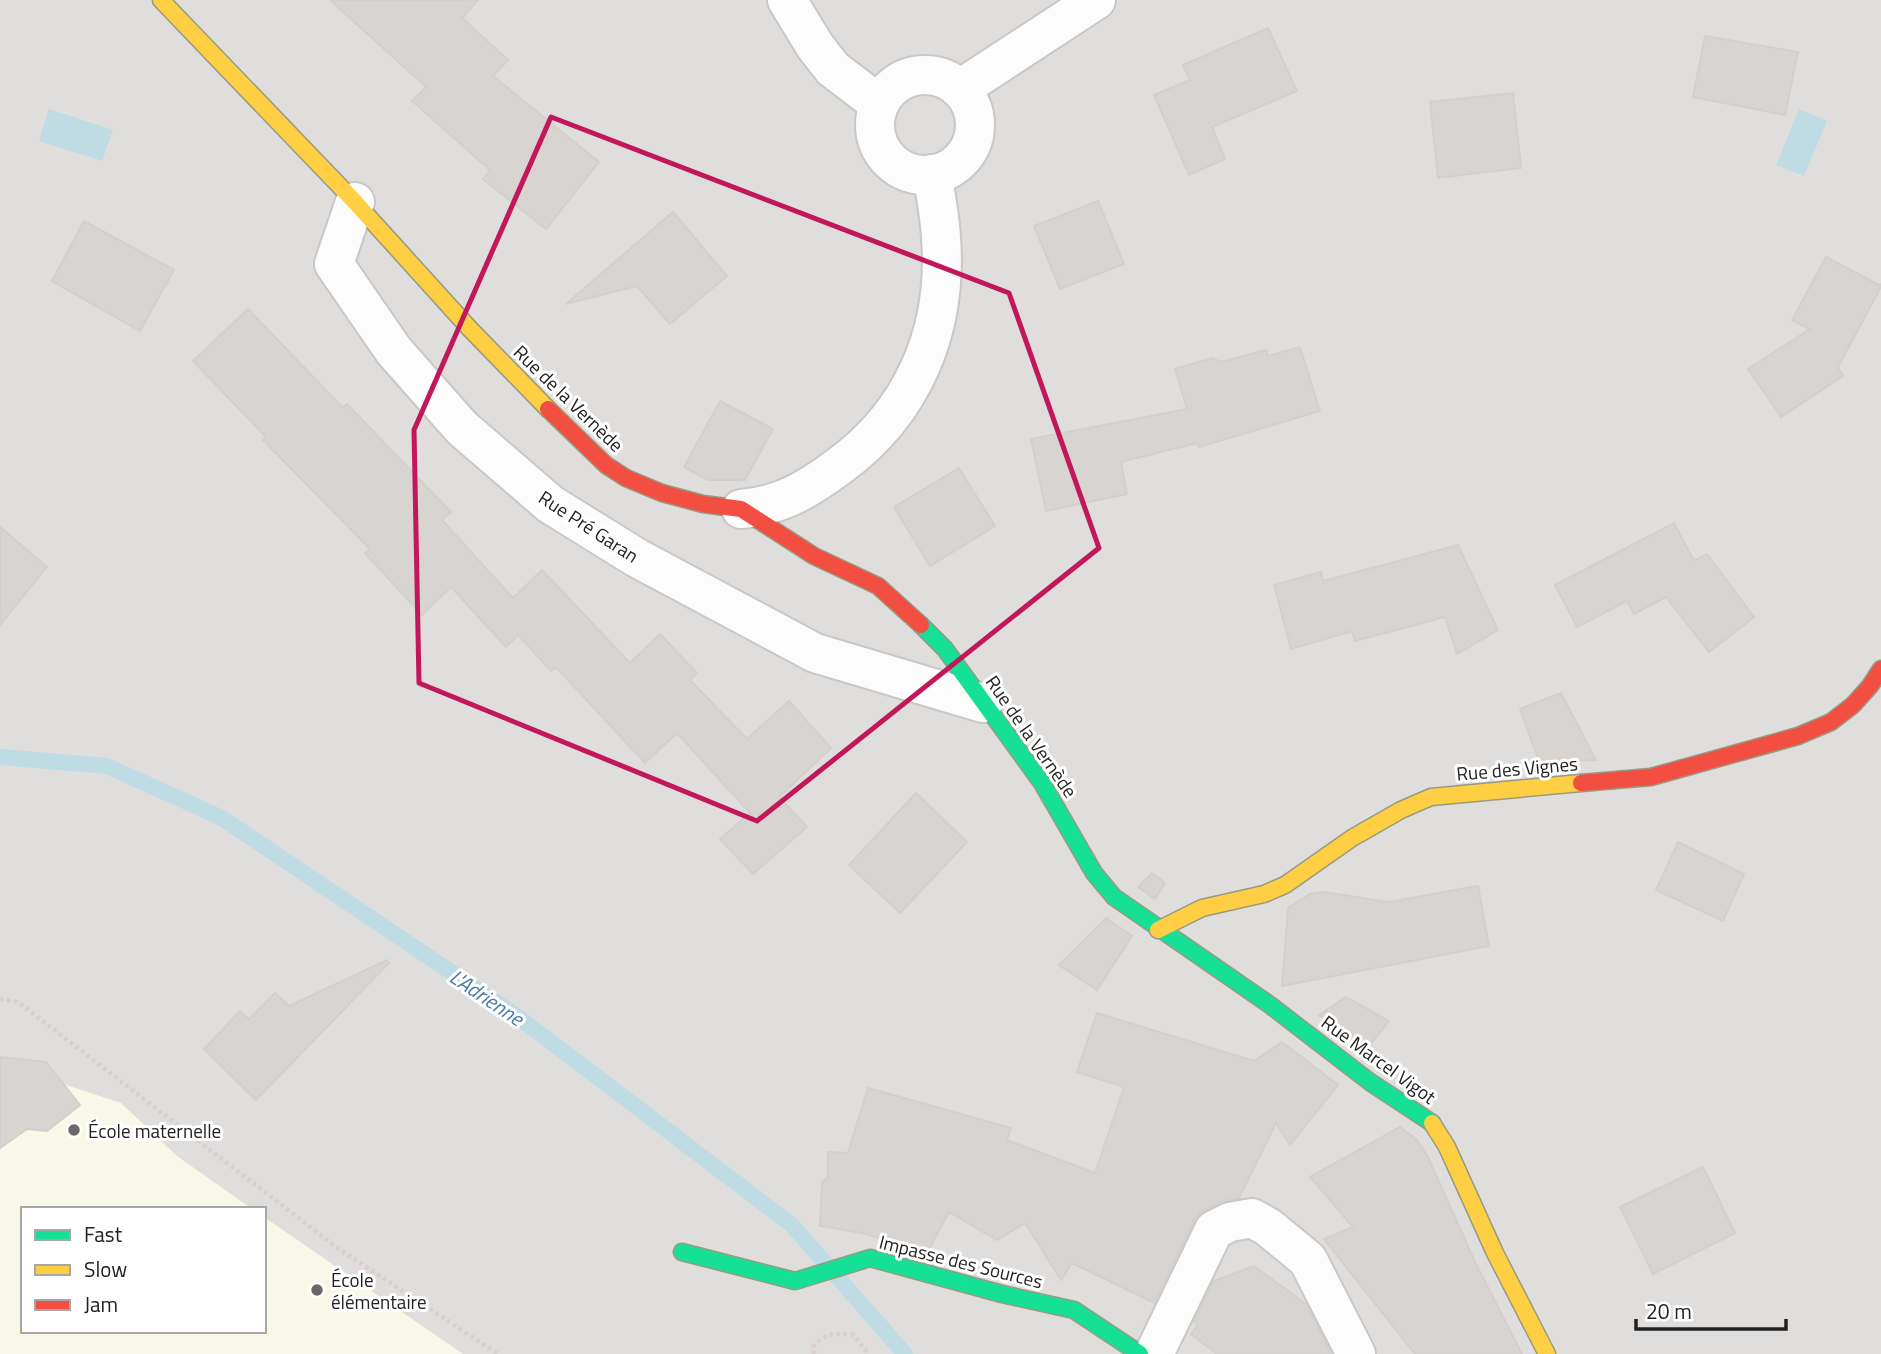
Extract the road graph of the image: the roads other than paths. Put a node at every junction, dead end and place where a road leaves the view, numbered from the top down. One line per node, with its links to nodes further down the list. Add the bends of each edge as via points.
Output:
1 (162, 0): 7 (street, Rue de la Vernède)
2 (787, 0): 5 (street, via 833,69)
3 (1096, 0): 4 (street)
4 (960, 89): 5 (street, via 938,76 921,74 889,89); 6 (street, via 974,110 972,142 952,167)
5 (879, 104): 6 (street, via 875,131 886,156 909,173)
6 (932, 174): 8 (street, via 942,241 940,288 926,358 908,393 886,425 823,478 766,507)
7 (355, 202): 8 (street, Rue de la Vernède, via 470,329 606,465 662,493); 10 (street, Rue Pré Garan, via 334,264 394,351 462,428 550,504 636,558 815,653)
8 (741, 509): 10 (street, Rue de la Vernède, via 814,556 877,586 906,609 945,649)
9 (1881, 669): 11 (street, Rue des Vignes, via 1853,705 1831,722 1798,736 1651,777 1432,797 1352,838 1285,885 1202,908)
10 (983, 703): 11 (street, Rue de la Vernède, via 1042,783 1094,873 1114,897)
11 (1158, 930): 16 (street, Rue Marcel Vigot, via 1434,1125)
12 (682, 1252): 13 (street, Impasse des Sources, via 795,1281 870,1258 1074,1310)
13 (1140, 1354)
14 (1154, 1354): 15 (street, via 1214,1230 1252,1219 1308,1260)
15 (1356, 1354)
16 (1547, 1354)

